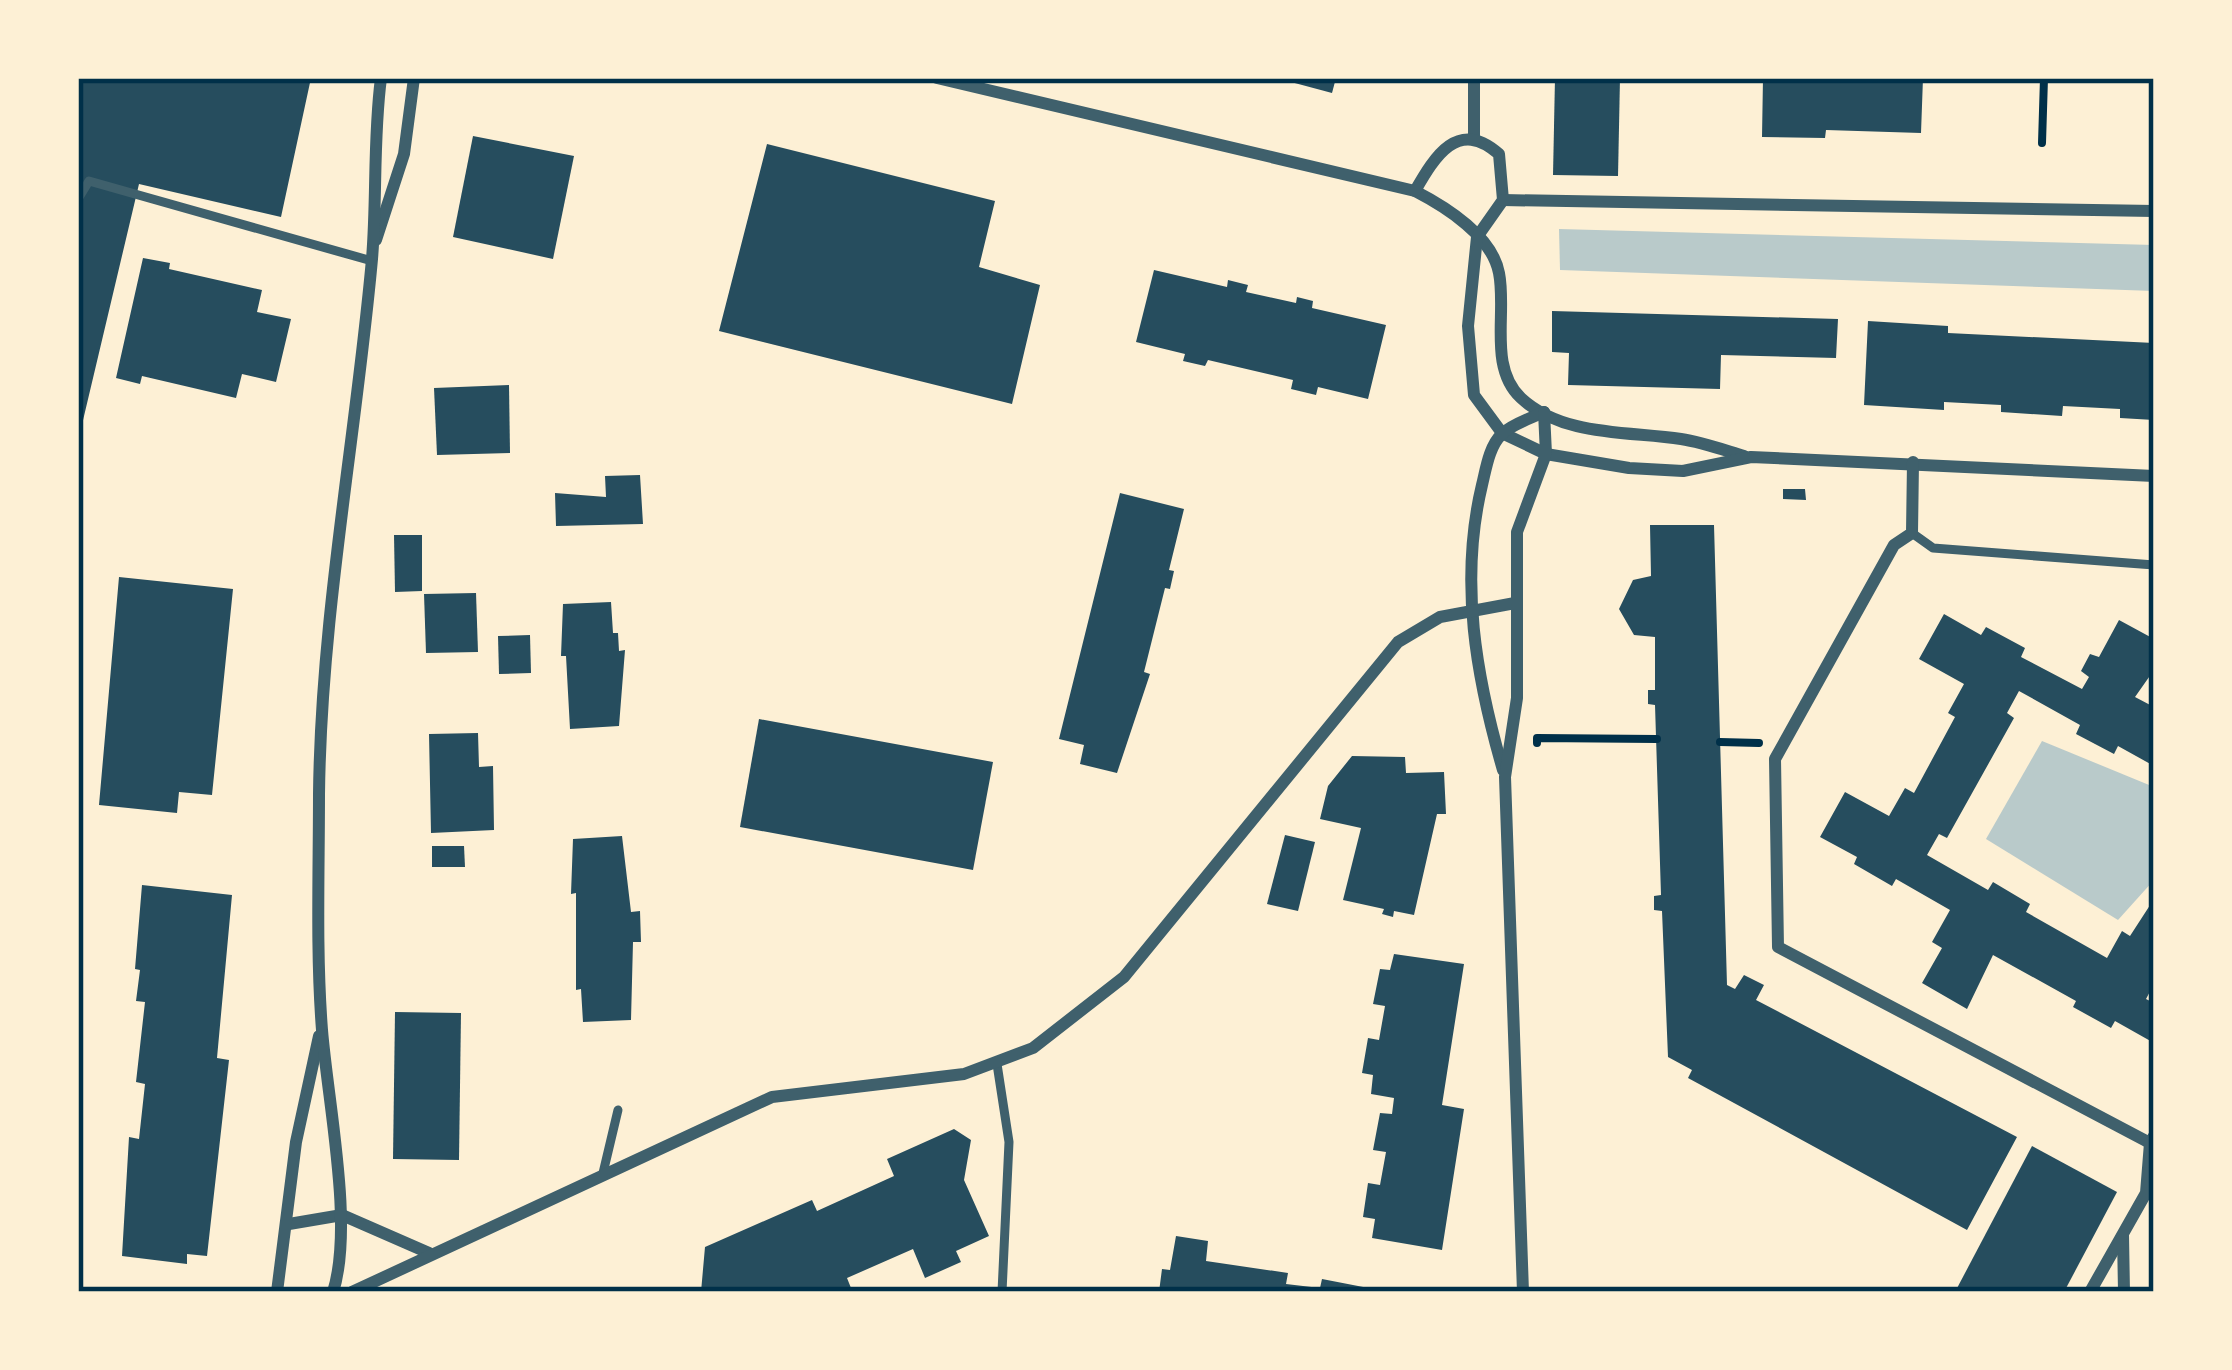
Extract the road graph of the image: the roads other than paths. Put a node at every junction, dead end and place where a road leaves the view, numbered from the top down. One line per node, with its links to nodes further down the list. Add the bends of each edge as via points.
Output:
1 (381, 78): 11 (street)
2 (414, 78): 11 (street, via 404,154)
3 (937, 78): 6 (street)
4 (1474, 78): 5 (street)
5 (1474, 138): 6 (street, via 1454,140 1438,154); 8 (street, via 1499,154)
6 (1415, 191): 10 (street)
7 (78, 199): 11 (lane, via 89,181)
8 (1503, 200): 9 (street); 10 (street)
9 (2154, 212)
10 (1478, 237): 12 (street, via 1499,270 1503,369 1520,398); 13 (street, via 1468,326 1474,395)
11 (372, 257): 23 (street, via 320,788)
12 (1544, 412): 13 (street); 14 (street); 15 (street, via 1590,429 1682,439)
13 (1502, 433): 14 (street); 21 (street, via 1471,531)
14 (1546, 454): 15 (street, via 1683,471); 20 (street, via 1517,532)
15 (1751, 458): 16 (street)
16 (1913, 462): 17 (street); 18 (street)
17 (2154, 476)
18 (1912, 533): 19 (lane, via 1933,548); 26 (street, via 1894,545 1775,760 1778,946)
19 (2154, 565)
20 (1515, 603): 21 (street); 22 (street, via 1517,698)
21 (1472, 611): 22 (street, via 1483,701); 24 (street, via 1428,621 1398,642 1124,977 1065,1027)
22 (1505, 777): 36 (street)
23 (322, 1023): 28 (street); 29 (street, via 296,1142)
24 (998, 1064): 27 (street, via 920,1082 772,1097); 35 (lane, via 1009,1142)
25 (618, 1110): 27 (lane)
26 (2152, 1139): 30 (street, via 2146,1193)
27 (603, 1173): 31 (street)
28 (342, 1215): 29 (street); 31 (street); 33 (street)
29 (290, 1225): 32 (street)
30 (2123, 1233): 37 (street); 38 (street)
31 (429, 1253): 34 (street)
32 (277, 1292)
33 (333, 1292)
34 (352, 1292)
35 (1003, 1292)
36 (1523, 1292)
37 (2090, 1292)
38 (2124, 1292)

